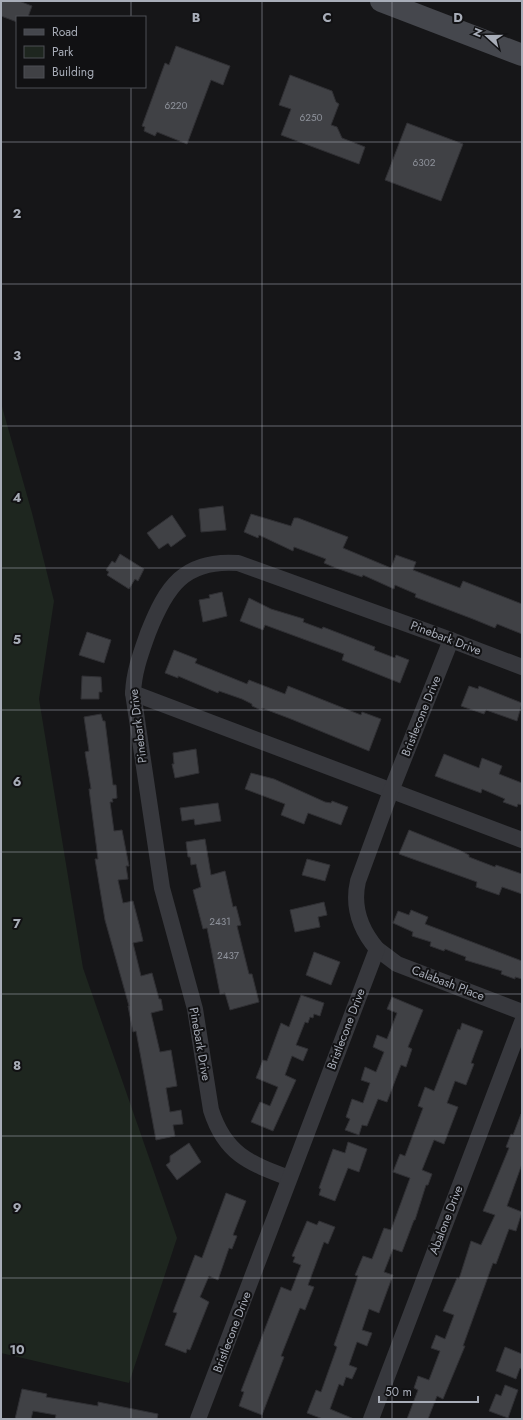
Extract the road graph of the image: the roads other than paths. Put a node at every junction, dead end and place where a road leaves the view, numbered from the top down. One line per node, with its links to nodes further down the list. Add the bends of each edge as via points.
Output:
1 (381, 1): 2 (street)
2 (522, 55)
3 (451, 640): 4 (street, Pinebark Drive); 5 (street, Pinebark Drive, via 252,567 238,563 213,563 202,565 178,580 164,597 138,660); 6 (street, Bristlecone Drive)
4 (522, 667)
5 (133, 693): 6 (street); 11 (street, Pinebark Drive, via 162,888 195,1009 211,1110 229,1145 245,1160)
6 (391, 791): 7 (street); 8 (street, Bristlecone Drive, via 362,868 356,892 357,914 363,930)
7 (522, 840)
8 (377, 949): 9 (street, Calabash Place, via 397,964); 11 (street, Bristlecone Drive)
9 (522, 1012)
10 (522, 1022): 13 (street, Abalone Drive)
11 (289, 1178): 12 (street, Bristlecone Drive)
12 (198, 1419)
13 (371, 1419)

